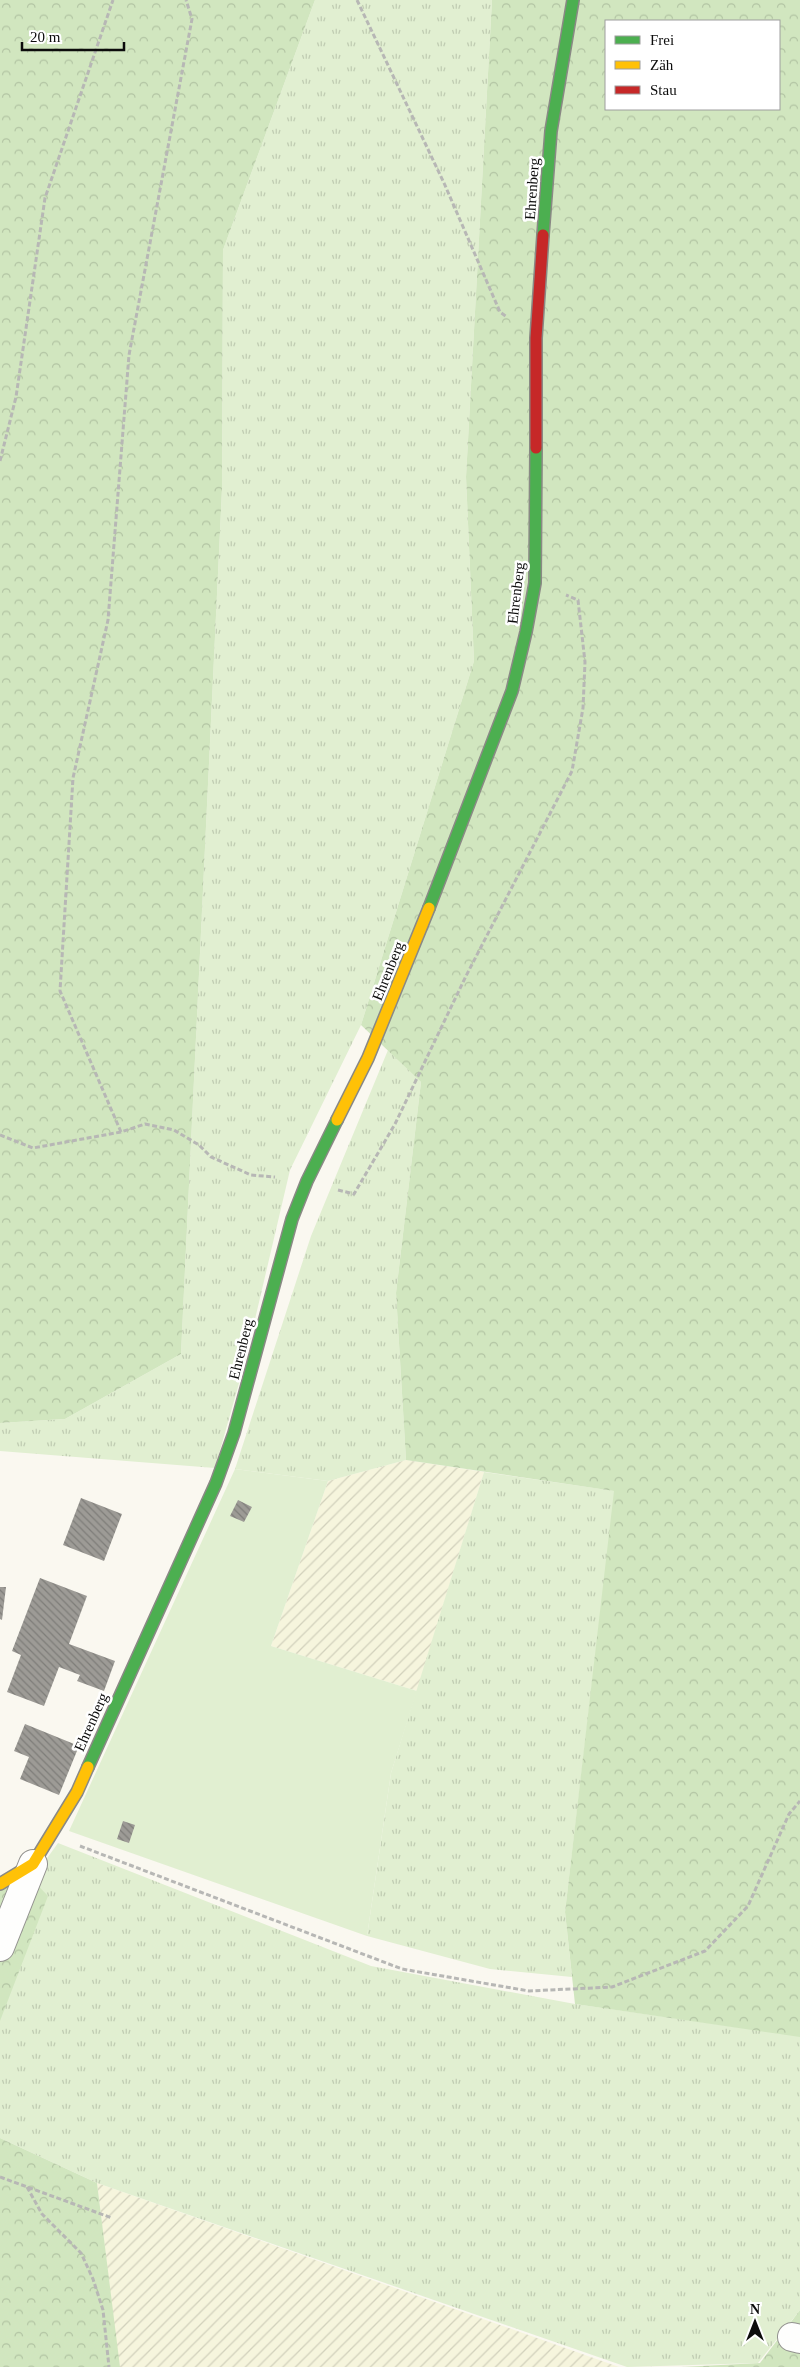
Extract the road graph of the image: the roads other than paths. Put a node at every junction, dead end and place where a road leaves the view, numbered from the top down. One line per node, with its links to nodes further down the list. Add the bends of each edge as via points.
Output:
1 (573, 0): 2 (street, Ehrenberg, via 551,131 536,338 535,583 512,690 386,1015 307,1181 281,1253 234,1432 216,1483 77,1792)
2 (33, 1864): 3 (street, Ehrenberg); 4 (street)
3 (0, 1884)
4 (0, 1948)

